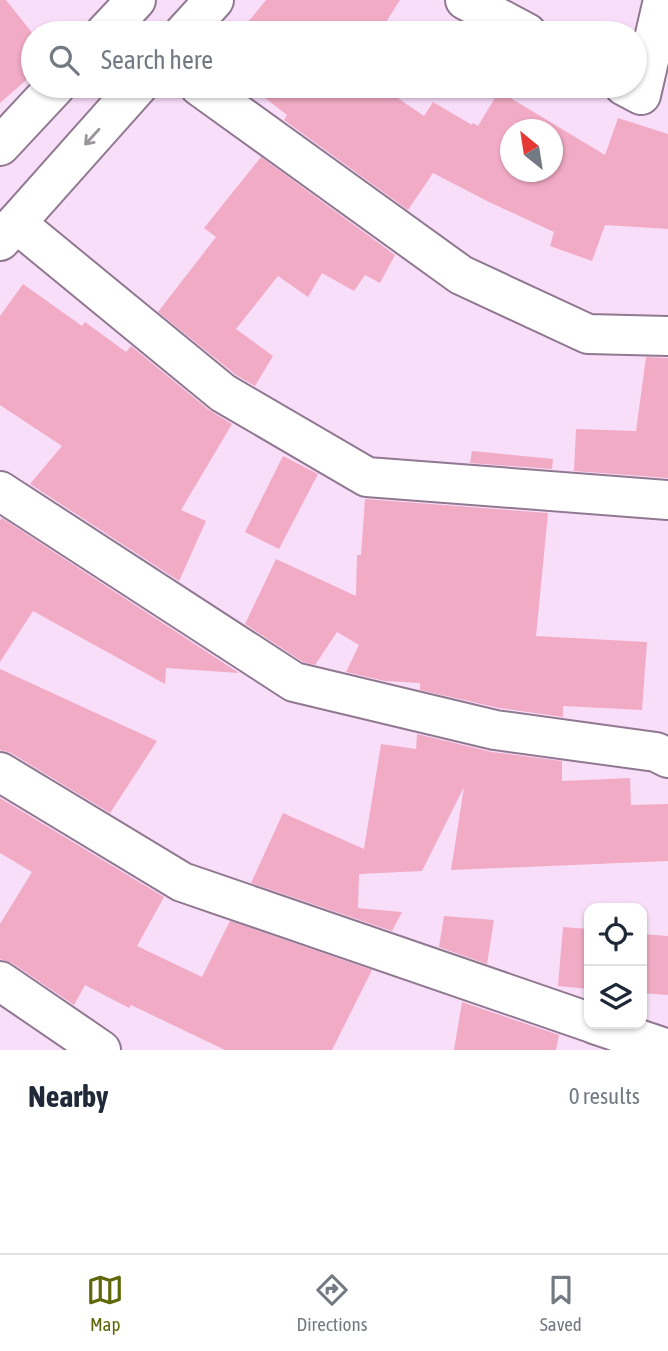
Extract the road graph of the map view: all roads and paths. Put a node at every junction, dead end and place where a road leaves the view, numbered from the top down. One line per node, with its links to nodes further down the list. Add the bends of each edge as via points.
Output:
1 (135, 0): 5 (main road)
2 (214, 0): 6 (main road)
3 (465, 0): 7 (main road)
4 (663, 0): 8 (main road)
5 (116, 21)
6 (195, 21)
7 (504, 21)
8 (647, 65)
9 (45, 98): 12 (main road)
10 (127, 98): 13 (main road, one-way to 13)
11 (216, 98): 14 (main road, via 461,275 588,334)
12 (0, 146)
13 (8, 232): 16 (main road, via 223,393 367,477)
14 (668, 336)
15 (0, 491): 17 (main road, via 293,682 495,730 656,752)
16 (668, 500)
17 (668, 758)
18 (0, 772): 20 (main road, via 182,882)
19 (0, 981): 23 (main road)
20 (584, 1020)
21 (609, 1029): 22 (main road)
22 (668, 1049)
23 (101, 1050)

